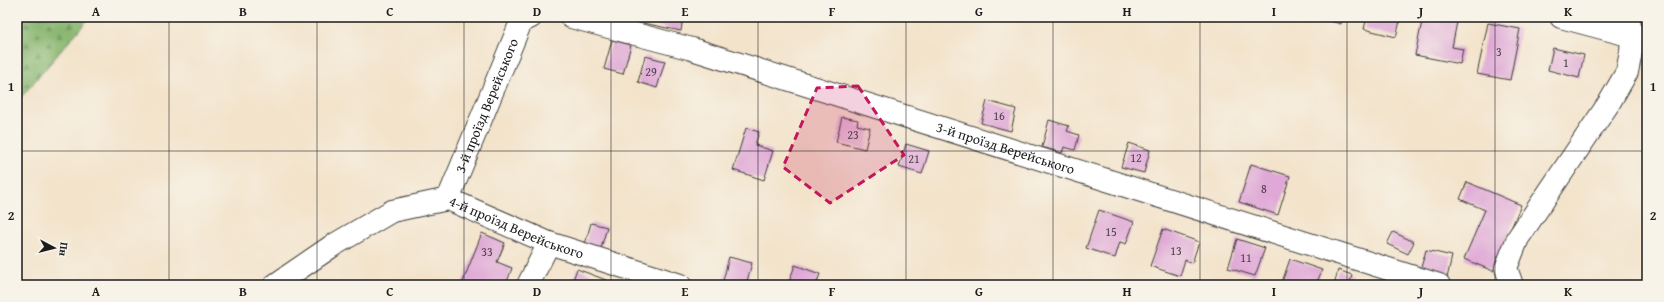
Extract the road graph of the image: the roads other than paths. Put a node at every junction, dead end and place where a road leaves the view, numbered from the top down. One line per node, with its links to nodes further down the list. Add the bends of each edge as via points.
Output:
1 (531, 17): 5 (street, 3-й проїзд Верейського, via 521,22)
2 (571, 17): 10 (street, 3-й проїзд Верейського, via 692,49)
3 (1560, 17): 4 (street)
4 (1630, 27): 11 (street, via 1631,52 1627,72 1518,238 1506,268)
5 (448, 199): 6 (street, 4-й проїзд Верейського); 7 (street, 4-й проїзд Верейського, via 392,211 332,246)
6 (549, 243): 8 (street); 9 (street, 4-й проїзд Верейського)
7 (275, 285)
8 (528, 285)
9 (680, 285)
10 (1439, 285)
11 (1512, 285)

